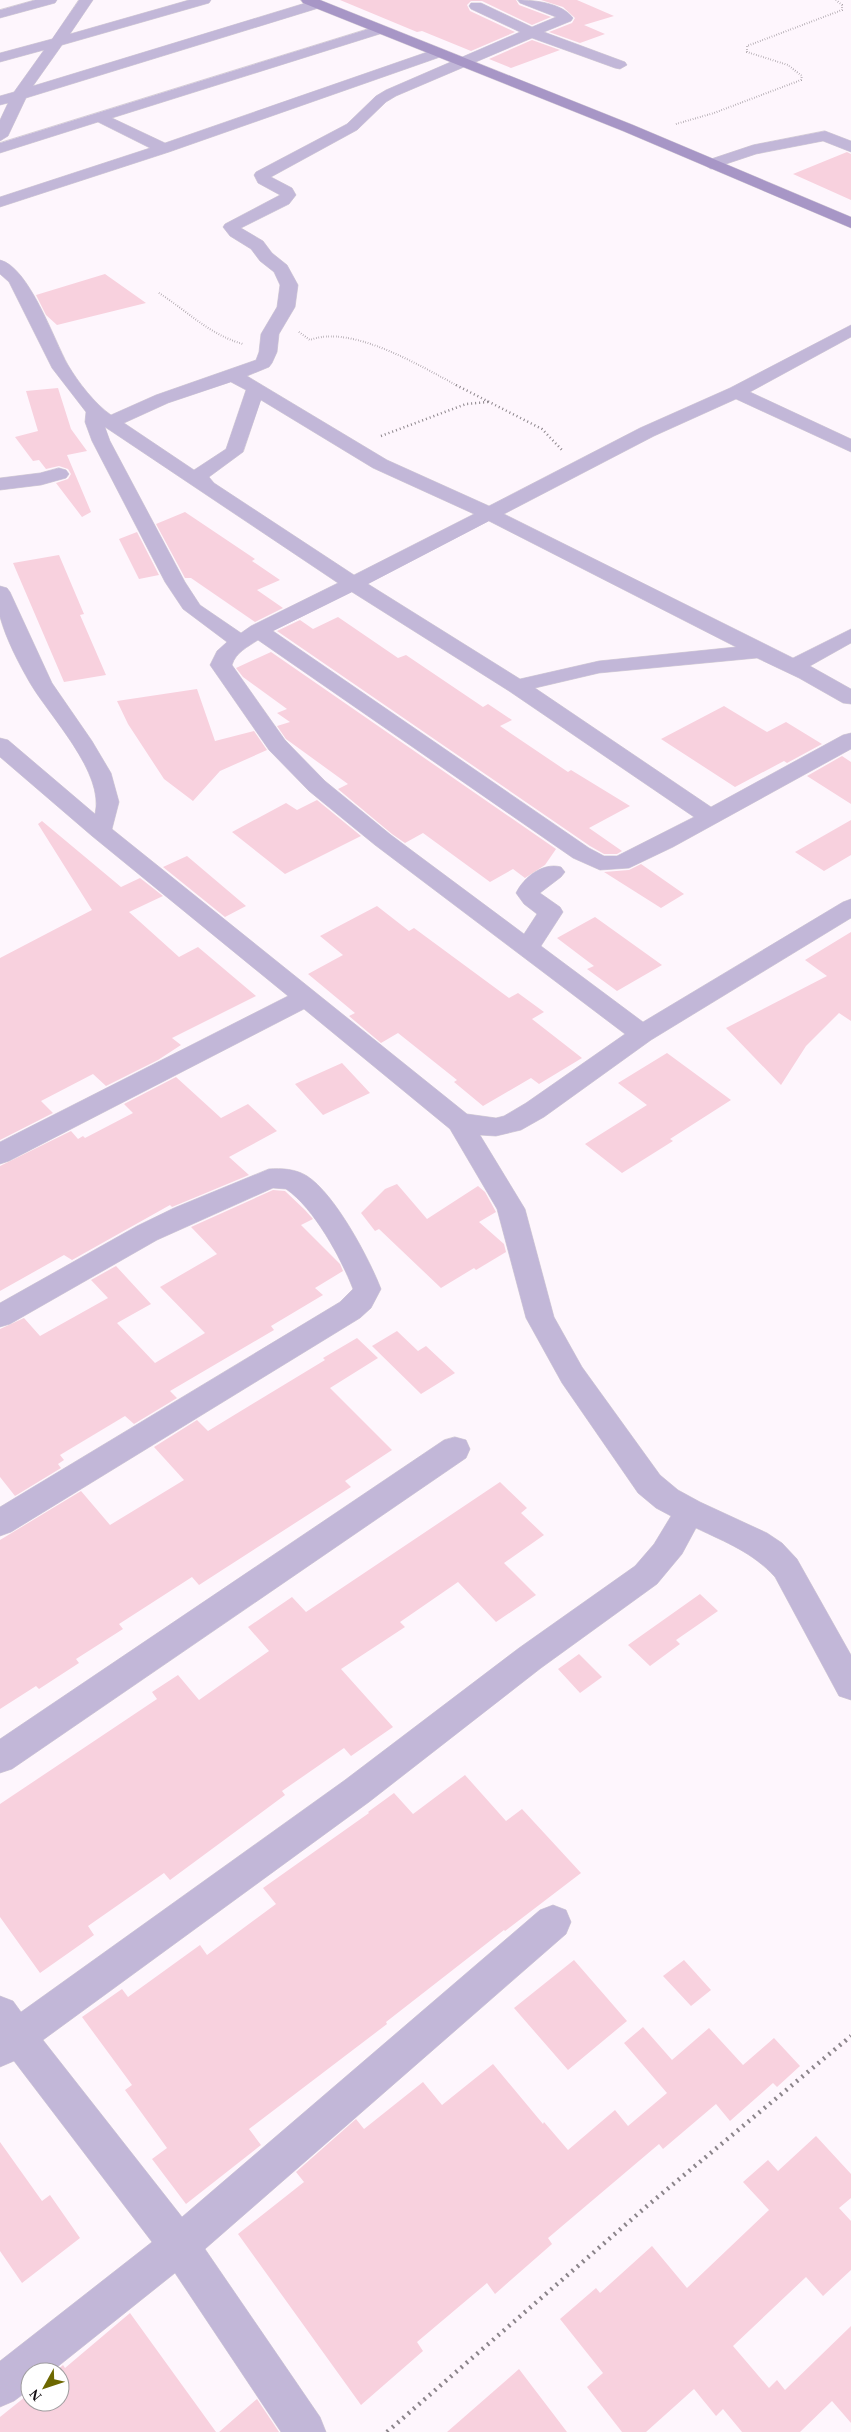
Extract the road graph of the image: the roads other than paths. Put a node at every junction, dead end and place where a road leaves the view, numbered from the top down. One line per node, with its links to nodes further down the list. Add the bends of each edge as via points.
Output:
1 (50, 0): 7 (street)
2 (86, 0): 10 (street)
3 (204, 0): 10 (street)
4 (525, 0): 9 (street, via 566,17)
5 (313, 2): 8 (street); 15 (street)
6 (476, 6): 9 (street)
7 (0, 14)
8 (381, 29): 11 (street); 17 (street)
9 (533, 33): 13 (street); 14 (street)
10 (56, 41): 12 (street); 15 (street)
11 (438, 53): 13 (street); 21 (street)
12 (0, 58)
13 (464, 63): 22 (street); 24 (street, via 381,99 352,127 262,175 264,180 288,195 283,201)
14 (620, 65)
15 (19, 96): 16 (street); 18 (street)
16 (0, 101)
17 (101, 118): 20 (street); 21 (street)
18 (0, 136)
19 (851, 147): 22 (street, via 825,136 753,150)
20 (0, 148)
21 (164, 149): 23 (street)
22 (711, 164): 25 (street)
23 (0, 202)
24 (256, 214): 26 (street); 26 (street, via 231,227)
25 (851, 223)
26 (257, 245): 29 (street, via 285,273 289,285 286,307 270,334)
27 (0, 265): 33 (street, via 16,280 61,368)
28 (851, 330): 31 (street)
29 (266, 356): 30 (street); 32 (street, via 258,376)
30 (233, 376): 32 (street); 33 (street)
31 (736, 392): 34 (street); 38 (street, via 647,432)
32 (260, 393): 37 (street, via 234,452 198,476); 38 (street, via 380,464)
33 (102, 417): 37 (street); 42 (street, via 94,422 102,441 175,582 193,609)
34 (851, 446)
35 (59, 474): 36 (street)
36 (0, 484)
37 (210, 490): 39 (street)
38 (490, 514): 39 (street); 43 (street)
39 (353, 584): 42 (street); 45 (street)
40 (0, 592): 50 (street, via 41,682 103,780 108,800)
41 (851, 635): 44 (street)
42 (249, 636): 49 (street, via 595,861 621,863); 53 (street, via 224,655 221,665 277,746 317,786 383,840)
43 (760, 651): 44 (street); 45 (street, via 599,667)
44 (794, 666): 46 (street)
45 (517, 686): 49 (street)
46 (851, 698)
47 (851, 740): 49 (street)
48 (0, 745): 50 (street)
49 (710, 817)
50 (100, 831): 54 (street)
51 (553, 872): 53 (street, via 531,887 528,893 551,912)
52 (851, 907): 55 (street)
53 (528, 948): 55 (street)
54 (307, 997): 56 (street); 57 (street)
55 (642, 1034): 56 (street, via 512,1123 480,1126)
56 (459, 1122): 60 (street, via 510,1209 540,1318 572,1375 649,1484 666,1499)
57 (0, 1154)
58 (0, 1316): 61 (street, via 184,1215 269,1179 283,1177 300,1185 312,1197 364,1279 366,1289 361,1300 350,1310)
59 (455, 1448): 63 (street)
60 (689, 1511): 62 (street, via 756,1542 786,1568); 65 (street, via 681,1531 659,1562 646,1574 357,1791)
61 (0, 1523)
62 (851, 1686)
63 (0, 1758)
64 (553, 1922): 66 (street)
65 (6, 2033): 66 (street)
66 (179, 2246): 67 (street); 68 (street)
67 (0, 2387)
68 (304, 2432)

